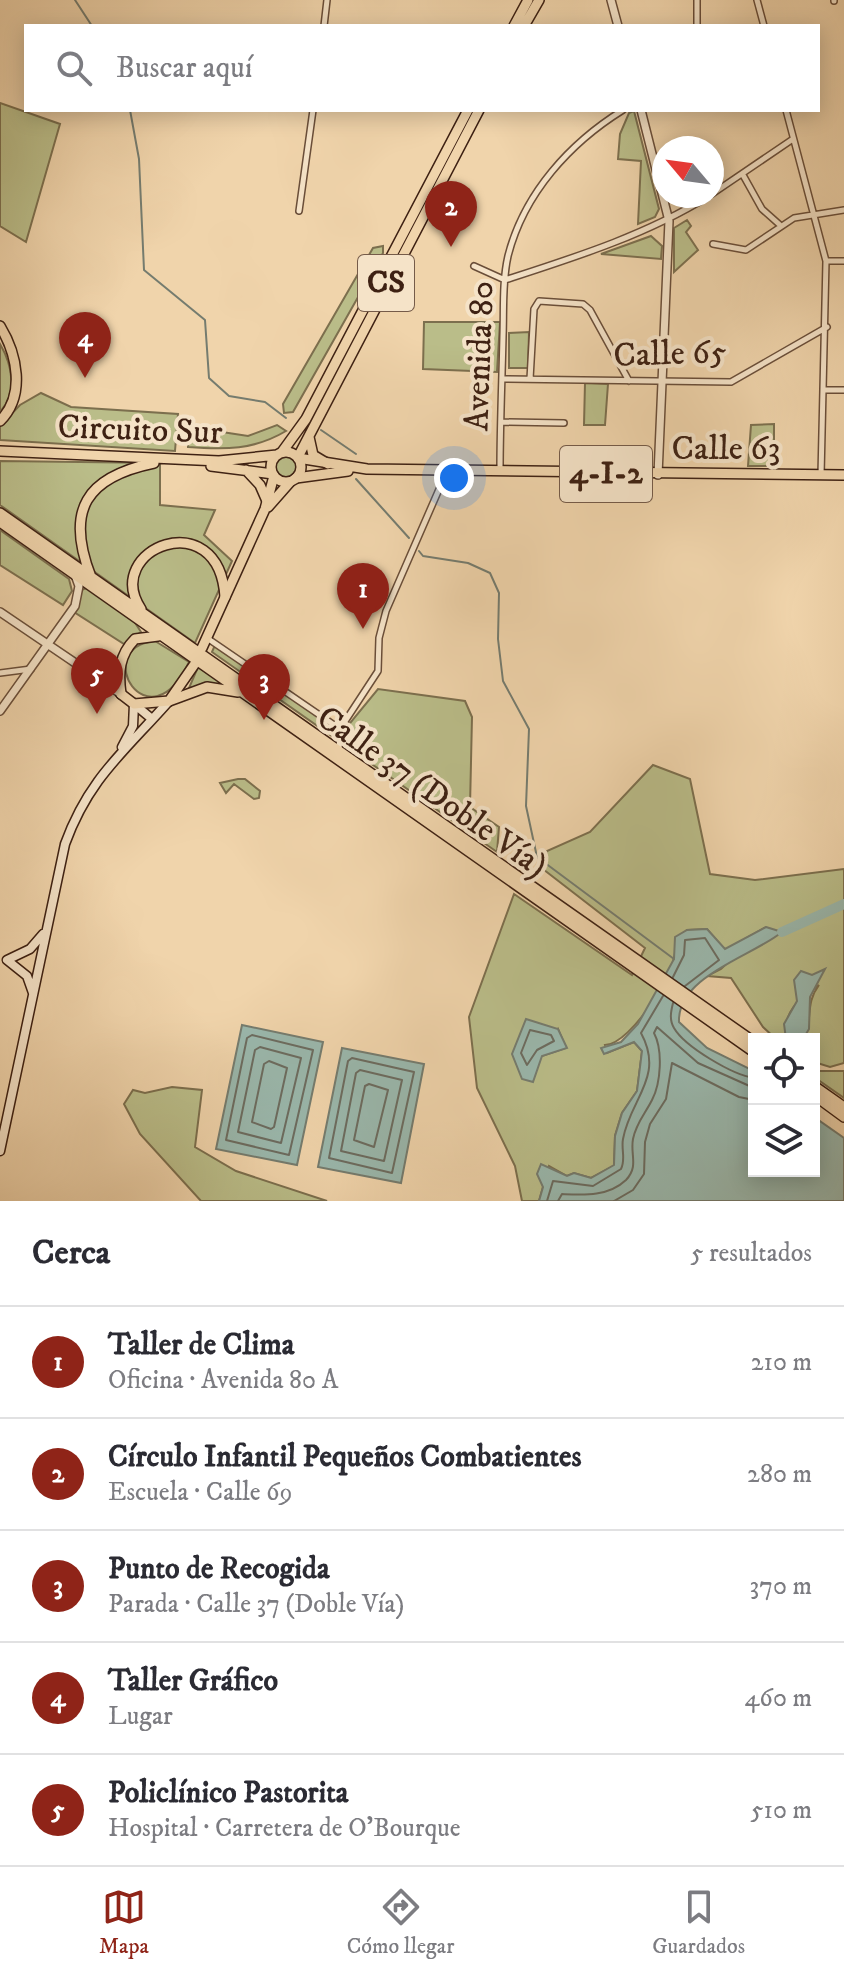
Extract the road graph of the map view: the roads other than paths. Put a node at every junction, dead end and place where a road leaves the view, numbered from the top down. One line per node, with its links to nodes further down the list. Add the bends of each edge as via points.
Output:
1 (327, 0): 7 (street)
2 (528, 0): 8 (main road)
3 (539, 0): 9 (main road)
4 (611, 0): 10 (street)
5 (697, 0): 11 (street)
6 (757, 0): 12 (street)
7 (324, 24)
8 (515, 24)
9 (525, 24)
10 (617, 24)
11 (697, 24)
12 (763, 24)
13 (313, 112): 24 (street)
14 (467, 112): 45 (main road, CS)
15 (478, 112): 44 (main road, CS)
16 (620, 112): 32 (street, Avenida 80, via 575,144 534,200 511,247)
17 (642, 112): 26 (street)
18 (786, 112): 19 (street)
19 (793, 139): 20 (street); 25 (street)
20 (743, 175): 21 (street); 27 (street, via 762,209)
21 (724, 187)
22 (690, 208): 26 (street)
23 (844, 210): 25 (street)
24 (299, 211)
25 (812, 215): 27 (street); 29 (street)
26 (669, 221): 32 (street); 38 (street)
27 (780, 225): 28 (street, via 746,250)
28 (713, 244)
29 (826, 261): 30 (street); 34 (street)
30 (844, 261)
31 (474, 266): 32 (street)
32 (505, 280): 35 (street, Avenida 80)
33 (0, 326): 41 (main road, via 17,371 12,402)
34 (827, 327): 38 (street, Calle 65, via 731,382); 39 (street)
35 (502, 379): 36 (street, Calle 65); 42 (street, Avenida 80)
36 (530, 379): 37 (street, Calle 65); 37 (street, via 534,309 539,301 583,304 590,310)
37 (629, 381): 38 (street, Calle 65)
38 (661, 381): 56 (street)
39 (825, 390): 40 (street); 57 (street)
40 (844, 390)
41 (0, 421)
42 (502, 422): 43 (street); 54 (street, Avenida 80)
43 (564, 423)
44 (309, 435): 48 (main road, CS); 51 (main road, via 313,455)
45 (294, 437): 47 (main road, CS); 50 (main road)
46 (0, 454): 49 (main road, Circuito Sur); 50 (main road, Circuito Sur)
47 (279, 454): 48 (main road); 50 (main road, Circuito Sur); 55 (main road, CS, via 272,461)
48 (298, 458): 51 (main road, Calle 63 / 4-I-2); 59 (main road, CS, via 301,467)
49 (154, 463): 50 (main road, Circuito Sur); 64 (main road, via 122,470 101,482 85,503 79,531)
50 (244, 464): 55 (main road, Circuito Sur); 60 (main road)
51 (328, 464): 52 (main road, Calle 63 / 4-I-2)
52 (367, 469): 53 (main road, Calle 63 / 4-I-2); 59 (main road, Calle 63 / 4-I-2)
53 (447, 471): 54 (main road, Calle 63 / 4-I-2); 82 (street, via 386,611 378,671)
54 (500, 472): 56 (main road, Calle 63 / 4-I-2)
55 (273, 475): 59 (main road); 60 (main road)
56 (658, 475): 57 (main road, Calle 63 / 4-I-2)
57 (821, 475): 58 (main road, Calle 63 / 4-I-2)
58 (844, 475)
59 (293, 480): 60 (main road)
60 (266, 505): 65 (main road)
61 (0, 513): 64 (main road)
62 (0, 522): 63 (main road, Calle 37 (Doble Vía))
63 (74, 574): 68 (main road, Calle 37 (Doble Vía)); 70 (street, via 79,586 75,606)
64 (91, 577): 67 (main road, Calle 37 (Doble Vía))
65 (225, 597): 67 (main road, via 210,555 183,542 161,544 143,558 134,581 136,602); 69 (main road)
66 (0, 612): 70 (street)
67 (146, 615): 83 (main road, Calle 37 (Doble Vía))
68 (165, 638): 71 (main road, via 151,634 135,639); 77 (main road, Calle 37 (Doble Vía))
69 (204, 643): 82 (street)
70 (48, 645): 73 (street); 75 (street)
71 (119, 665): 75 (main road); 76 (main road)
72 (194, 665): 78 (main road)
73 (31, 669): 74 (street); 80 (street)
74 (0, 673)
75 (101, 680): 76 (street)
76 (121, 694): 79 (main road)
77 (246, 694): 78 (main road, via 207,687); 88 (main road, Calle 37 (Doble Vía))
78 (169, 701): 79 (main road); 81 (main road)
79 (134, 704): 81 (main road); 84 (main road, via 133,726)
80 (0, 711)
81 (152, 719): 84 (main road)
82 (340, 729): 83 (street)
83 (339, 750): 88 (main road, Calle 37 (Doble Vía))
84 (119, 755): 85 (main road, via 78,810 65,844)
85 (48, 926): 86 (main road); 89 (main road)
86 (30, 949): 87 (main road); 89 (main road)
87 (4, 960): 90 (main road)
88 (633, 961): 92 (main road, Calle 37 (Doble Vía))
89 (40, 962): 90 (main road); 91 (main road)
90 (23, 972): 91 (main road)
91 (34, 994): 99 (main road)
92 (709, 1014): 93 (main road, Calle 37 (Doble Vía)); 94 (main road, Calle 37 (Doble Vía))
93 (748, 1038)
94 (748, 1047)
95 (820, 1090): 97 (main road)
96 (820, 1099): 98 (main road)
97 (843, 1106)
98 (844, 1117)
99 (0, 1151)

